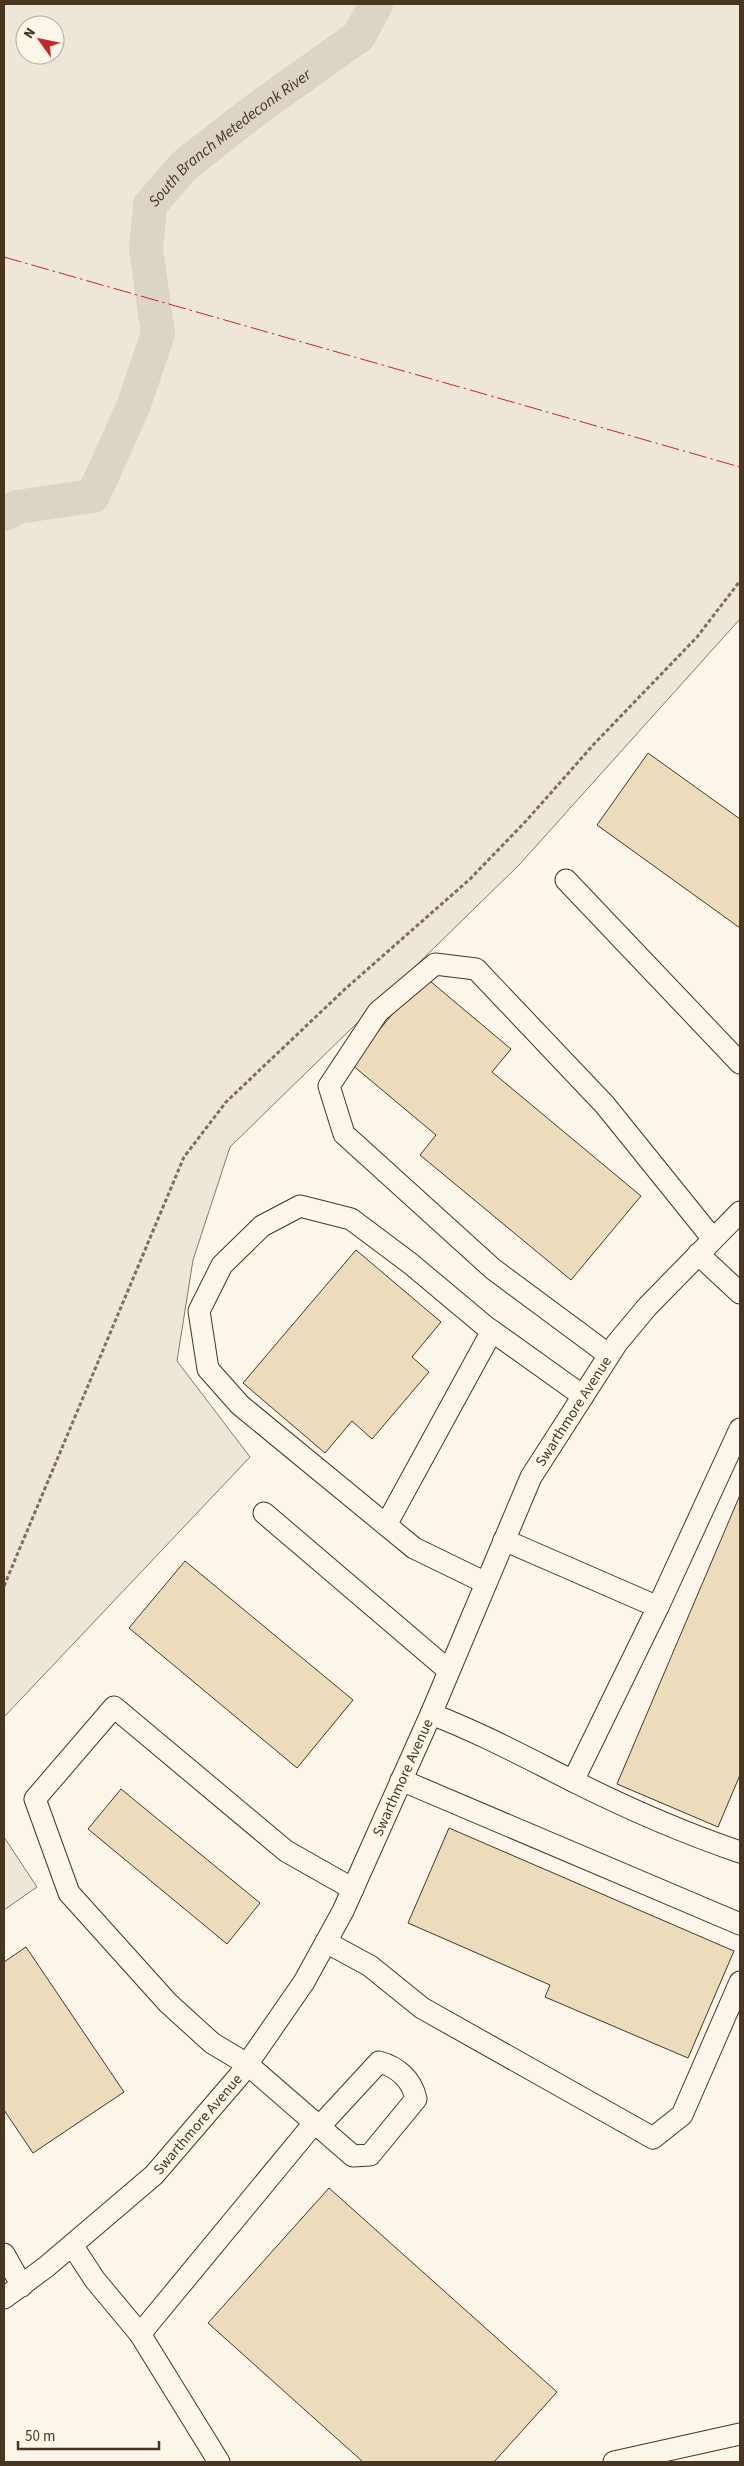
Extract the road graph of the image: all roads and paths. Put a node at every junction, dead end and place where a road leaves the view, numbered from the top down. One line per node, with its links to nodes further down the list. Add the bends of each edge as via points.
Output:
1 (566, 880): 2 (street)
2 (740, 1063)
3 (740, 1212): 4 (street, Swarthmore Avenue)
4 (713, 1239): 5 (street, Swarthmore Avenue); 8 (street, via 605,1106 476,970 435,964 378,1012 329,1086 344,1134 493,1269)
5 (698, 1254): 6 (street); 8 (street, Swarthmore Avenue, via 647,1307)
6 (740, 1293)
7 (492, 1330): 9 (street); 12 (street); 12 (street, via 351,1219 300,1206 262,1226 222,1266 199,1311 208,1369 240,1404)
8 (609, 1355): 9 (street, Swarthmore Avenue)
9 (583, 1396): 13 (street, Swarthmore Avenue, via 531,1477)
10 (740, 1430): 15 (street)
11 (264, 1512): 16 (street)
12 (386, 1525): 14 (street, via 414,1548)
13 (504, 1540): 14 (street, Swarthmore Avenue); 15 (street)
14 (486, 1583): 16 (street, Swarthmore Avenue)
15 (658, 1607): 19 (street)
16 (448, 1670): 17 (street, Swarthmore Avenue)
17 (431, 1714): 18 (street, Swarthmore Avenue); 19 (street, via 474,1730)
18 (401, 1780): 21 (street, Swarthmore Avenue); 22 (street)
19 (573, 1781): 20 (street, via 690,1834)
20 (740, 1852)
21 (353, 1889): 23 (street, Swarthmore Avenue); 25 (street, via 286,1851 114,1707 35,1799 69,1893 168,2003 212,2043)
22 (740, 1924)
23 (326, 1942): 24 (street, via 370,1966 422,2008 654,2138 682,2116); 25 (street, Swarthmore Avenue, via 304,1982)
24 (740, 1982)
25 (247, 2064): 26 (street); 27 (street, Swarthmore Avenue, via 154,2175)
26 (317, 2124): 26 (street, via 353,2156 370,2155 416,2100 413,2085 391,2065 379,2062); 31 (street)
27 (72, 2245): 29 (street, Swarthmore Avenue); 31 (street, via 95,2280)
28 (4, 2254): 29 (street)
29 (22, 2286): 30 (street, Swarthmore Avenue)
30 (4, 2298)
31 (140, 2334): 33 (street)
32 (740, 2434): 34 (street)
33 (219, 2462)
34 (614, 2462)

